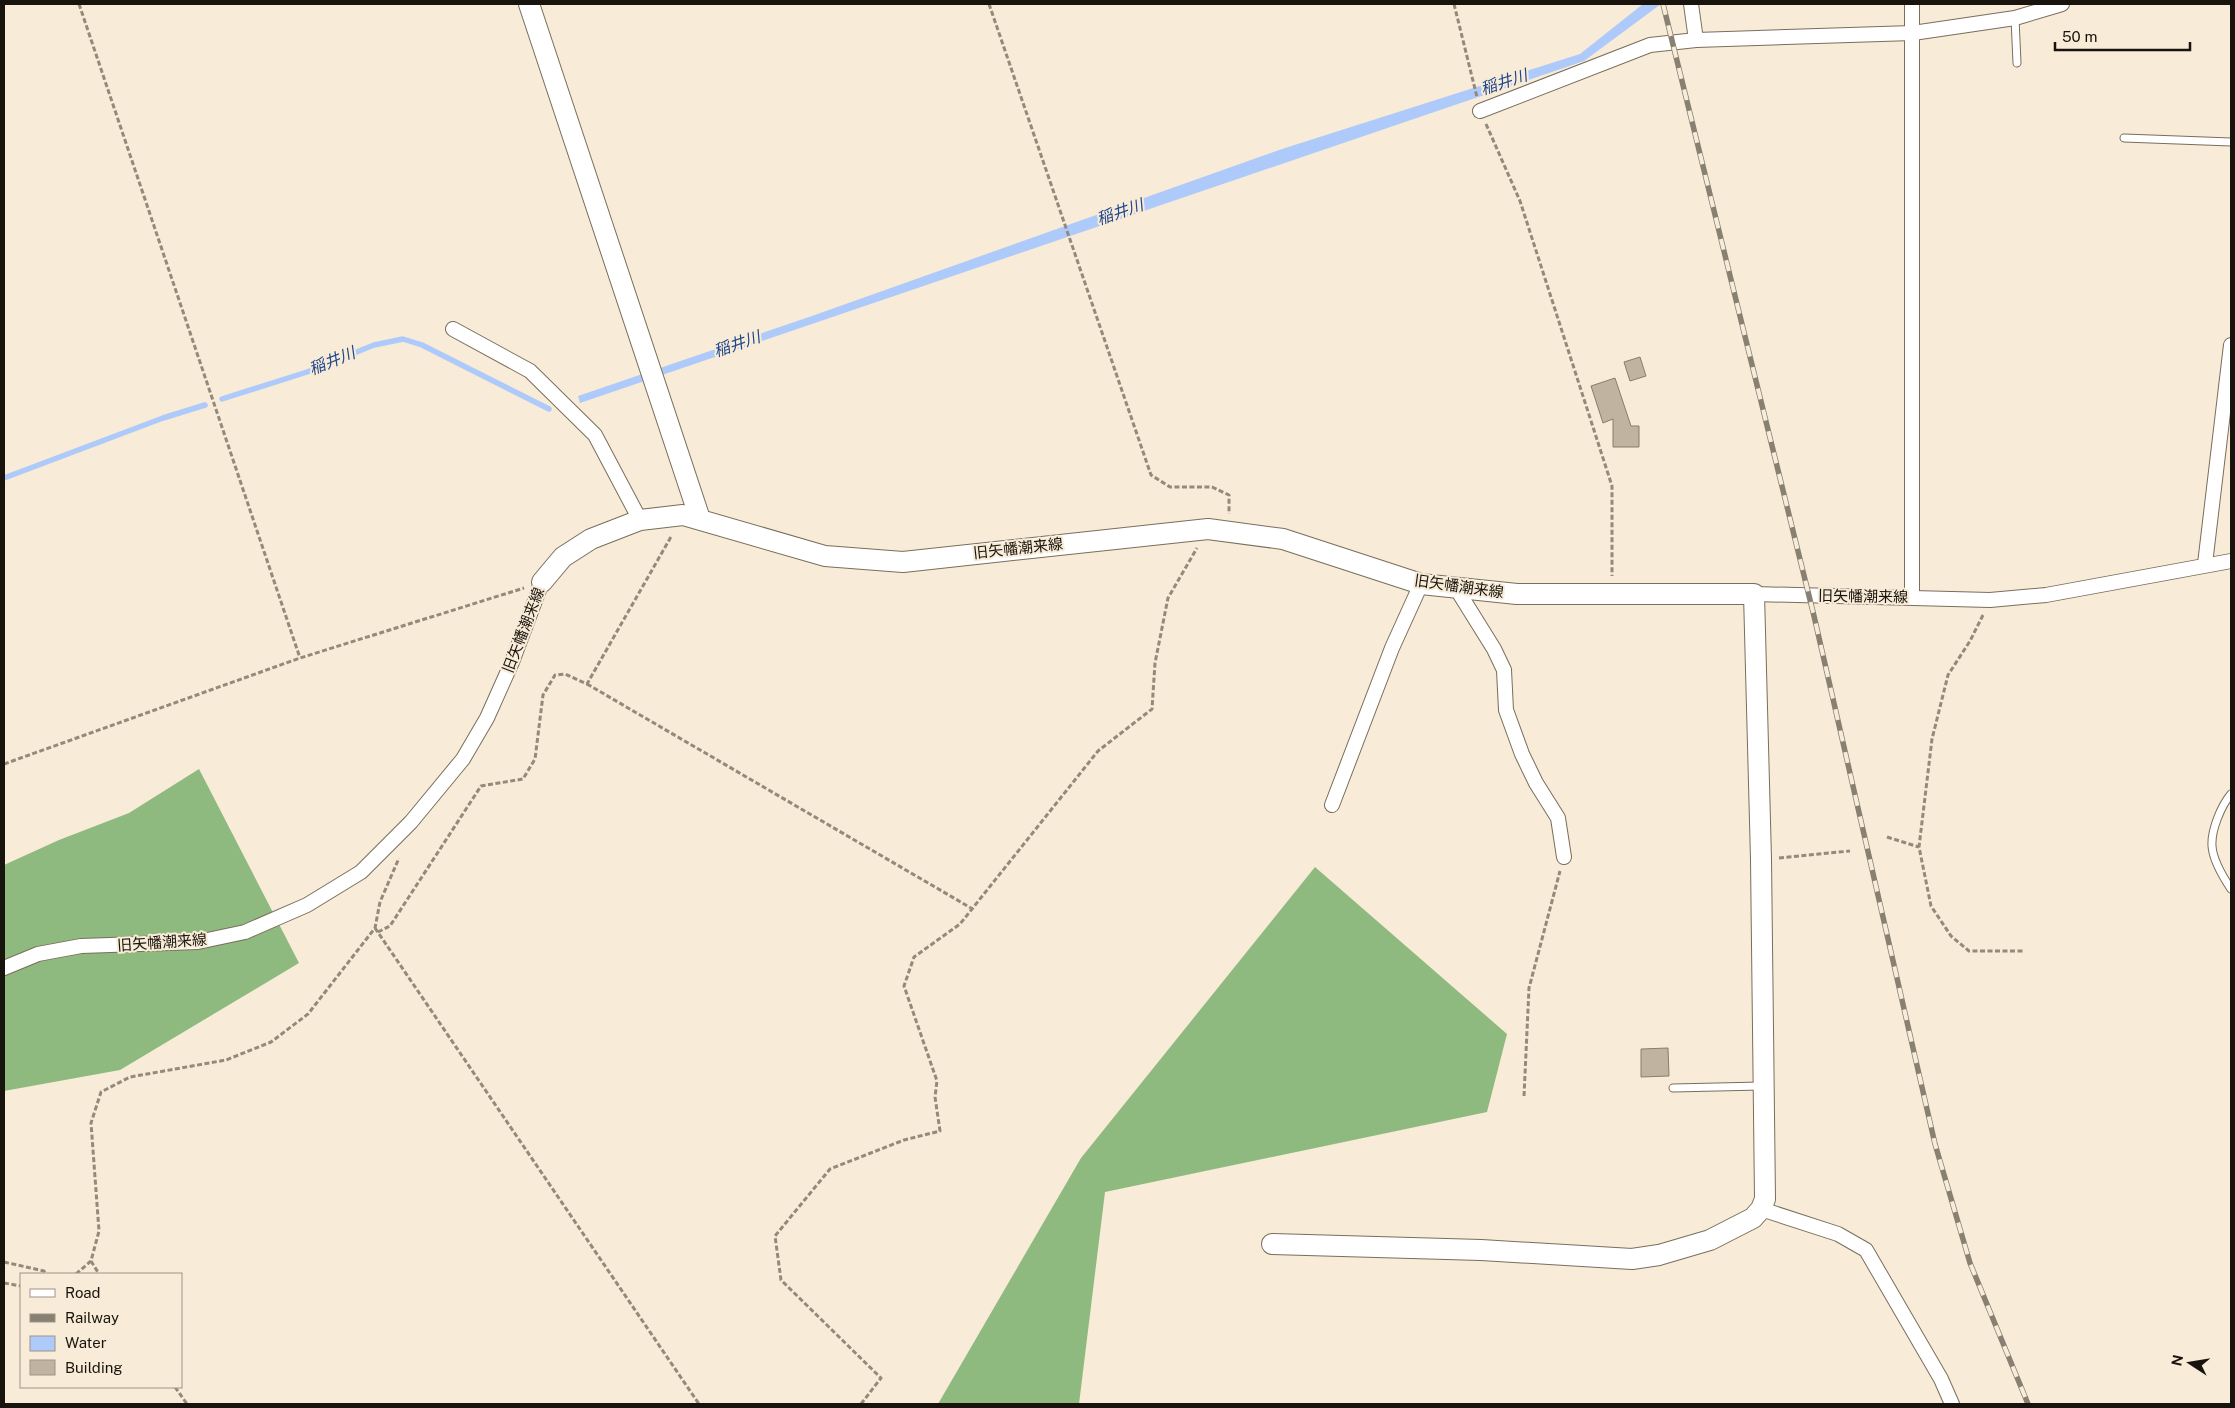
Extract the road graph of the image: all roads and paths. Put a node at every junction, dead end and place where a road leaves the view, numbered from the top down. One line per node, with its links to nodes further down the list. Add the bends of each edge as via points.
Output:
1 (79, 4): 30 (path)
2 (529, 4): 17 (street, via 652,374)
3 (989, 4): 20 (path, via 1151,475 1170,488 1212,487 1229,495)
4 (1454, 4): 12 (path)
5 (1691, 4): 10 (street)
6 (1912, 4): 9 (street)
7 (2062, 4): 8 (street)
8 (2015, 18): 9 (street); 11 (lane)
9 (1913, 32): 10 (street); 28 (street)
10 (1696, 40): 12 (street, via 1650,45)
11 (2016, 63)
12 (1479, 106): 26 (path, via 1520,201 1612,486)
13 (2124, 138): 14 (lane)
14 (2231, 142)
15 (453, 329): 18 (street, via 530,371 595,435)
16 (2231, 345): 22 (street)
17 (691, 517): 18 (street, 旧矢幡潮来線); 19 (street, 旧矢幡潮来線, via 825,556 903,562); 31 (path)
18 (640, 520): 23 (street, 旧矢幡潮来線, via 591,538 563,557)
19 (1208, 529): 20 (street, 旧矢幡潮来線); 42 (path, via 1168,598 1155,663 1152,709 1098,751)
20 (1230, 532): 24 (street, 旧矢幡潮来線, via 1284,539)
21 (2231, 561): 22 (street, 旧矢幡潮来線)
22 (2205, 564): 29 (street, 旧矢幡潮来線, via 2046,595)
23 (542, 582): 30 (path); 35 (street, 旧矢幡潮来線, via 487,718 463,759)
24 (1421, 584): 25 (street, 旧矢幡潮来線); 34 (street, via 1392,648)
25 (1456, 588): 26 (street, 旧矢幡潮来線, via 1518,594); 39 (street, via 1504,670 1506,710 1536,784 1558,818)
26 (1611, 594): 27 (street, 旧矢幡潮来線)
27 (1754, 594): 28 (street, 旧矢幡潮来線); 40 (street)
28 (1912, 597): 29 (street, 旧矢幡潮来線)
29 (1990, 600): 37 (path, via 1970,641 1948,675 1932,739)
30 (300, 658): 32 (path)
31 (587, 684): 42 (path); 44 (path, via 564,674 554,675 543,695 536,759 523,779 480,786 390,926)
32 (4, 764)
33 (2231, 794): 41 (lane, via 2216,824 2212,846 2221,873)
34 (1332, 805)
35 (411, 822): 43 (path, via 380,902); 46 (street, 旧矢幡潮来線, via 361,872 307,905 245,932 198,942 81,946 38,954)
36 (1887, 837): 37 (path)
37 (1919, 848): 45 (path, via 1931,906 1951,936 1969,950)
38 (1850, 851): 40 (path)
39 (1564, 857): 49 (path, via 1529,988)
40 (1761, 859): 47 (street)
41 (2231, 889)
42 (971, 908): 62 (path, via 960,924 914,957 904,986 937,1081 935,1097 940,1131 904,1140 830,1169 775,1236 781,1280 881,1378)
43 (375, 928): 44 (path); 52 (path, via 308,1014 272,1042 226,1060 130,1077 101,1092 91,1123 99,1231)
44 (379, 933): 61 (path)
45 (2023, 951)
46 (4, 968)
47 (1764, 1086): 48 (lane); 50 (street, via 1765,1199)
48 (1673, 1088)
49 (1524, 1096)
50 (1761, 1209): 51 (street, via 1753,1218 1710,1240 1659,1255 1632,1259 1480,1250); 63 (street, via 1838,1234 1866,1250 1941,1379)
51 (1272, 1244)
52 (90, 1261): 55 (path); 56 (path)
53 (4, 1262): 54 (path)
54 (45, 1273)
55 (77, 1273)
56 (98, 1273)
57 (4, 1283): 58 (path)
58 (20, 1286)
59 (176, 1388): 60 (path)
60 (187, 1404)
61 (699, 1404)
62 (861, 1404)
63 (1952, 1404)

